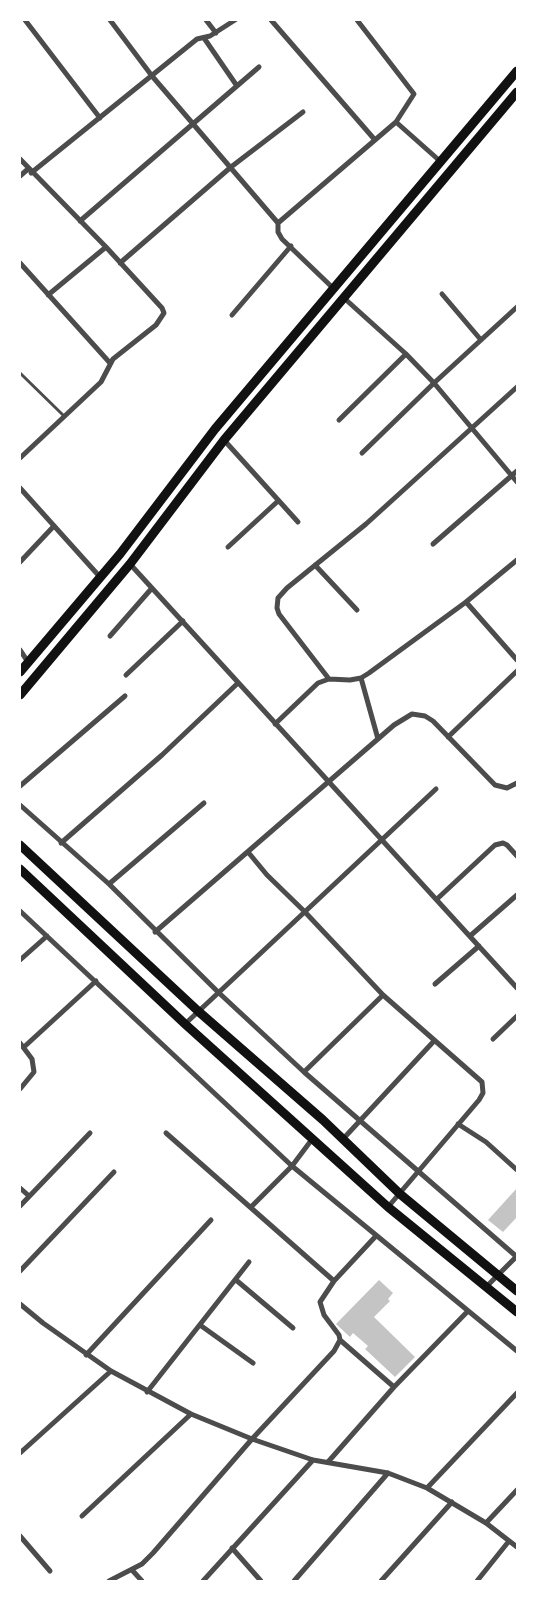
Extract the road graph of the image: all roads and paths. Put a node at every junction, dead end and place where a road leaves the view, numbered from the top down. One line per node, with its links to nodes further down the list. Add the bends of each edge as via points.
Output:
1 (25, 20): 15 (street)
2 (110, 20): 11 (street)
3 (206, 20): 7 (street)
4 (234, 20): 7 (street)
5 (270, 20): 18 (street)
6 (357, 20): 16 (street, via 414,94)
7 (216, 33): 8 (street)
8 (204, 38): 11 (street, via 198,39); 12 (street)
9 (259, 67): 12 (street)
10 (517, 71): 20 (main road)
11 (152, 76): 15 (street); 17 (street)
12 (237, 86): 17 (street)
13 (517, 92): 33 (main road)
14 (303, 112): 21 (street)
15 (100, 118): 22 (street)
16 (396, 122): 18 (street); 20 (street)
17 (193, 124): 21 (street); 24 (street)
18 (375, 140): 25 (street)
19 (20, 159): 22 (street)
20 (441, 162): 30 (main road)
21 (231, 167): 25 (street); 29 (street)
22 (30, 171): 23 (street); 24 (street)
23 (20, 176)
24 (80, 221): 27 (street)
25 (278, 223): 26 (street, via 278,232)
26 (291, 246): 30 (street); 35 (street)
27 (106, 247): 29 (street); 32 (street)
28 (20, 263): 32 (street)
29 (120, 263): 38 (street, via 164,313 156,325)
30 (334, 289): 61 (main road, via 215,429)
31 (442, 294): 36 (street)
32 (48, 295): 38 (street)
33 (344, 298): 37 (street); 45 (main road)
34 (517, 307): 36 (street)
35 (232, 315)
36 (482, 340): 40 (street)
37 (406, 354): 40 (street); 43 (street)
38 (110, 363): 42 (street, via 101,382)
39 (20, 373): 42 (lane)
40 (434, 383): 44 (street); 46 (street)
41 (517, 388): 44 (street)
42 (64, 416): 47 (street)
43 (340, 420)
44 (473, 428): 49 (street); 60 (street)
45 (224, 440): 52 (street); 59 (main road)
46 (362, 453)
47 (20, 458)
48 (517, 471): 49 (street)
49 (512, 475): 50 (street); 55 (street)
50 (517, 482)
51 (20, 488): 54 (street)
52 (278, 500): 53 (street); 56 (street)
53 (298, 522)
54 (53, 527): 58 (street); 61 (street)
55 (433, 544)
56 (228, 547)
57 (517, 560): 63 (street)
58 (20, 562)
59 (130, 564): 62 (street); 76 (main road)
60 (315, 565): 64 (street); 74 (street, via 282,593 277,608)
61 (100, 577): 69 (main road)
62 (152, 588): 65 (street); 66 (street)
63 (466, 602): 68 (street); 73 (street)
64 (357, 610)
65 (183, 621): 72 (street); 75 (street)
66 (110, 636)
67 (20, 650): 69 (street)
68 (517, 660)
69 (28, 662): 71 (main road)
70 (517, 671): 79 (street)
71 (20, 672)
72 (126, 675)
73 (361, 678): 74 (street); 80 (street)
74 (329, 679): 78 (street, via 318,683)
75 (238, 683): 78 (street); 88 (street)
76 (20, 695)
77 (124, 696): 83 (street)
78 (275, 724): 81 (street)
79 (448, 737): 80 (street, via 433,721 417,713 400,721); 82 (street, via 495,785 507,788)
80 (378, 739): 81 (street)
81 (329, 782): 87 (street); 90 (street)
82 (517, 783)
83 (20, 786)
84 (436, 789): 87 (street)
85 (204, 803): 93 (street)
86 (20, 805): 88 (street)
87 (380, 840): 95 (street); 97 (street)
88 (61, 843): 93 (street)
89 (20, 845): 108 (main road)
90 (248, 852): 97 (street); 98 (street)
91 (517, 856): 95 (street, via 507,845 495,845)
92 (20, 868): 110 (main road)
93 (109, 884): 98 (street)
94 (517, 895): 100 (street)
95 (437, 899): 100 (street)
96 (20, 910): 99 (street)
97 (304, 911): 106 (street); 107 (street)
98 (156, 932): 106 (street)
99 (47, 936): 102 (street); 103 (street)
100 (470, 936): 101 (street)
101 (479, 946): 104 (street); 105 (street)
102 (20, 960)
103 (96, 981): 113 (street); 122 (street)
104 (435, 984)
105 (517, 988)
106 (218, 992): 108 (street); 114 (street)
107 (383, 995): 112 (street); 114 (street)
108 (198, 1011): 110 (street); 121 (main road)
109 (517, 1016): 111 (street)
110 (185, 1024): 120 (main road)
111 (493, 1039)
112 (434, 1040): 116 (street); 117 (street, via 484,1087 479,1100)
113 (22, 1045): 115 (street, via 32,1059 34,1072)
114 (304, 1072): 116 (street)
115 (20, 1089)
116 (360, 1121): 121 (street); 125 (street)
117 (458, 1124): 123 (street, via 486,1142); 125 (street)
118 (90, 1133): 128 (street)
119 (166, 1133): 130 (street)
120 (313, 1138): 122 (street); 131 (main road)
121 (343, 1139): 127 (main road)
122 (292, 1166): 130 (street); 133 (street)
123 (517, 1170)
124 (114, 1172): 136 (street)
125 (417, 1172): 127 (street); 134 (street)
126 (20, 1188): 128 (street)
127 (400, 1194): 131 (street); 137 (main road)
128 (29, 1196): 129 (street)
129 (20, 1206)
130 (251, 1207): 139 (street)
131 (388, 1207): 140 (main road)
132 (211, 1220): 149 (street)
133 (375, 1237): 139 (street); 143 (street)
134 (517, 1256): 137 (street)
135 (249, 1262): 138 (street)
136 (20, 1271)
137 (498, 1275): 140 (street); 141 (main road)
138 (236, 1280): 145 (street); 146 (street)
139 (334, 1281): 147 (street, via 320,1302)
140 (486, 1288): 144 (main road)
141 (517, 1290)
142 (20, 1304): 149 (street)
143 (467, 1312): 148 (street); 152 (street)
144 (517, 1312)
145 (200, 1325): 150 (street); 153 (street)
146 (293, 1328)
147 (340, 1340): 152 (street); 156 (street, via 334,1351)
148 (517, 1351)
149 (86, 1355): 151 (street)
150 (253, 1363)
151 (111, 1371): 153 (street); 157 (street)
152 (394, 1387): 159 (street)
153 (147, 1392): 155 (street)
154 (517, 1394): 161 (street)
155 (191, 1414): 156 (street); 164 (street)
156 (252, 1439): 158 (street); 171 (street, via 153,1553)
157 (20, 1453)
158 (313, 1460): 159 (street); 169 (street)
159 (328, 1462): 160 (street)
160 (388, 1473): 161 (street); 176 (street)
161 (427, 1488): 163 (street)
162 (517, 1490): 165 (street)
163 (452, 1502): 165 (street); 177 (street)
164 (82, 1516)
165 (486, 1523): 167 (street)
166 (20, 1536): 170 (street)
167 (509, 1541): 168 (street); 178 (street)
168 (517, 1547)
169 (232, 1548): 174 (street); 175 (street)
170 (50, 1570)
171 (132, 1570): 172 (street); 173 (street)
172 (109, 1581)
173 (142, 1581)
174 (203, 1581)
175 (261, 1581)
176 (294, 1581)
177 (381, 1581)
178 (479, 1581)

